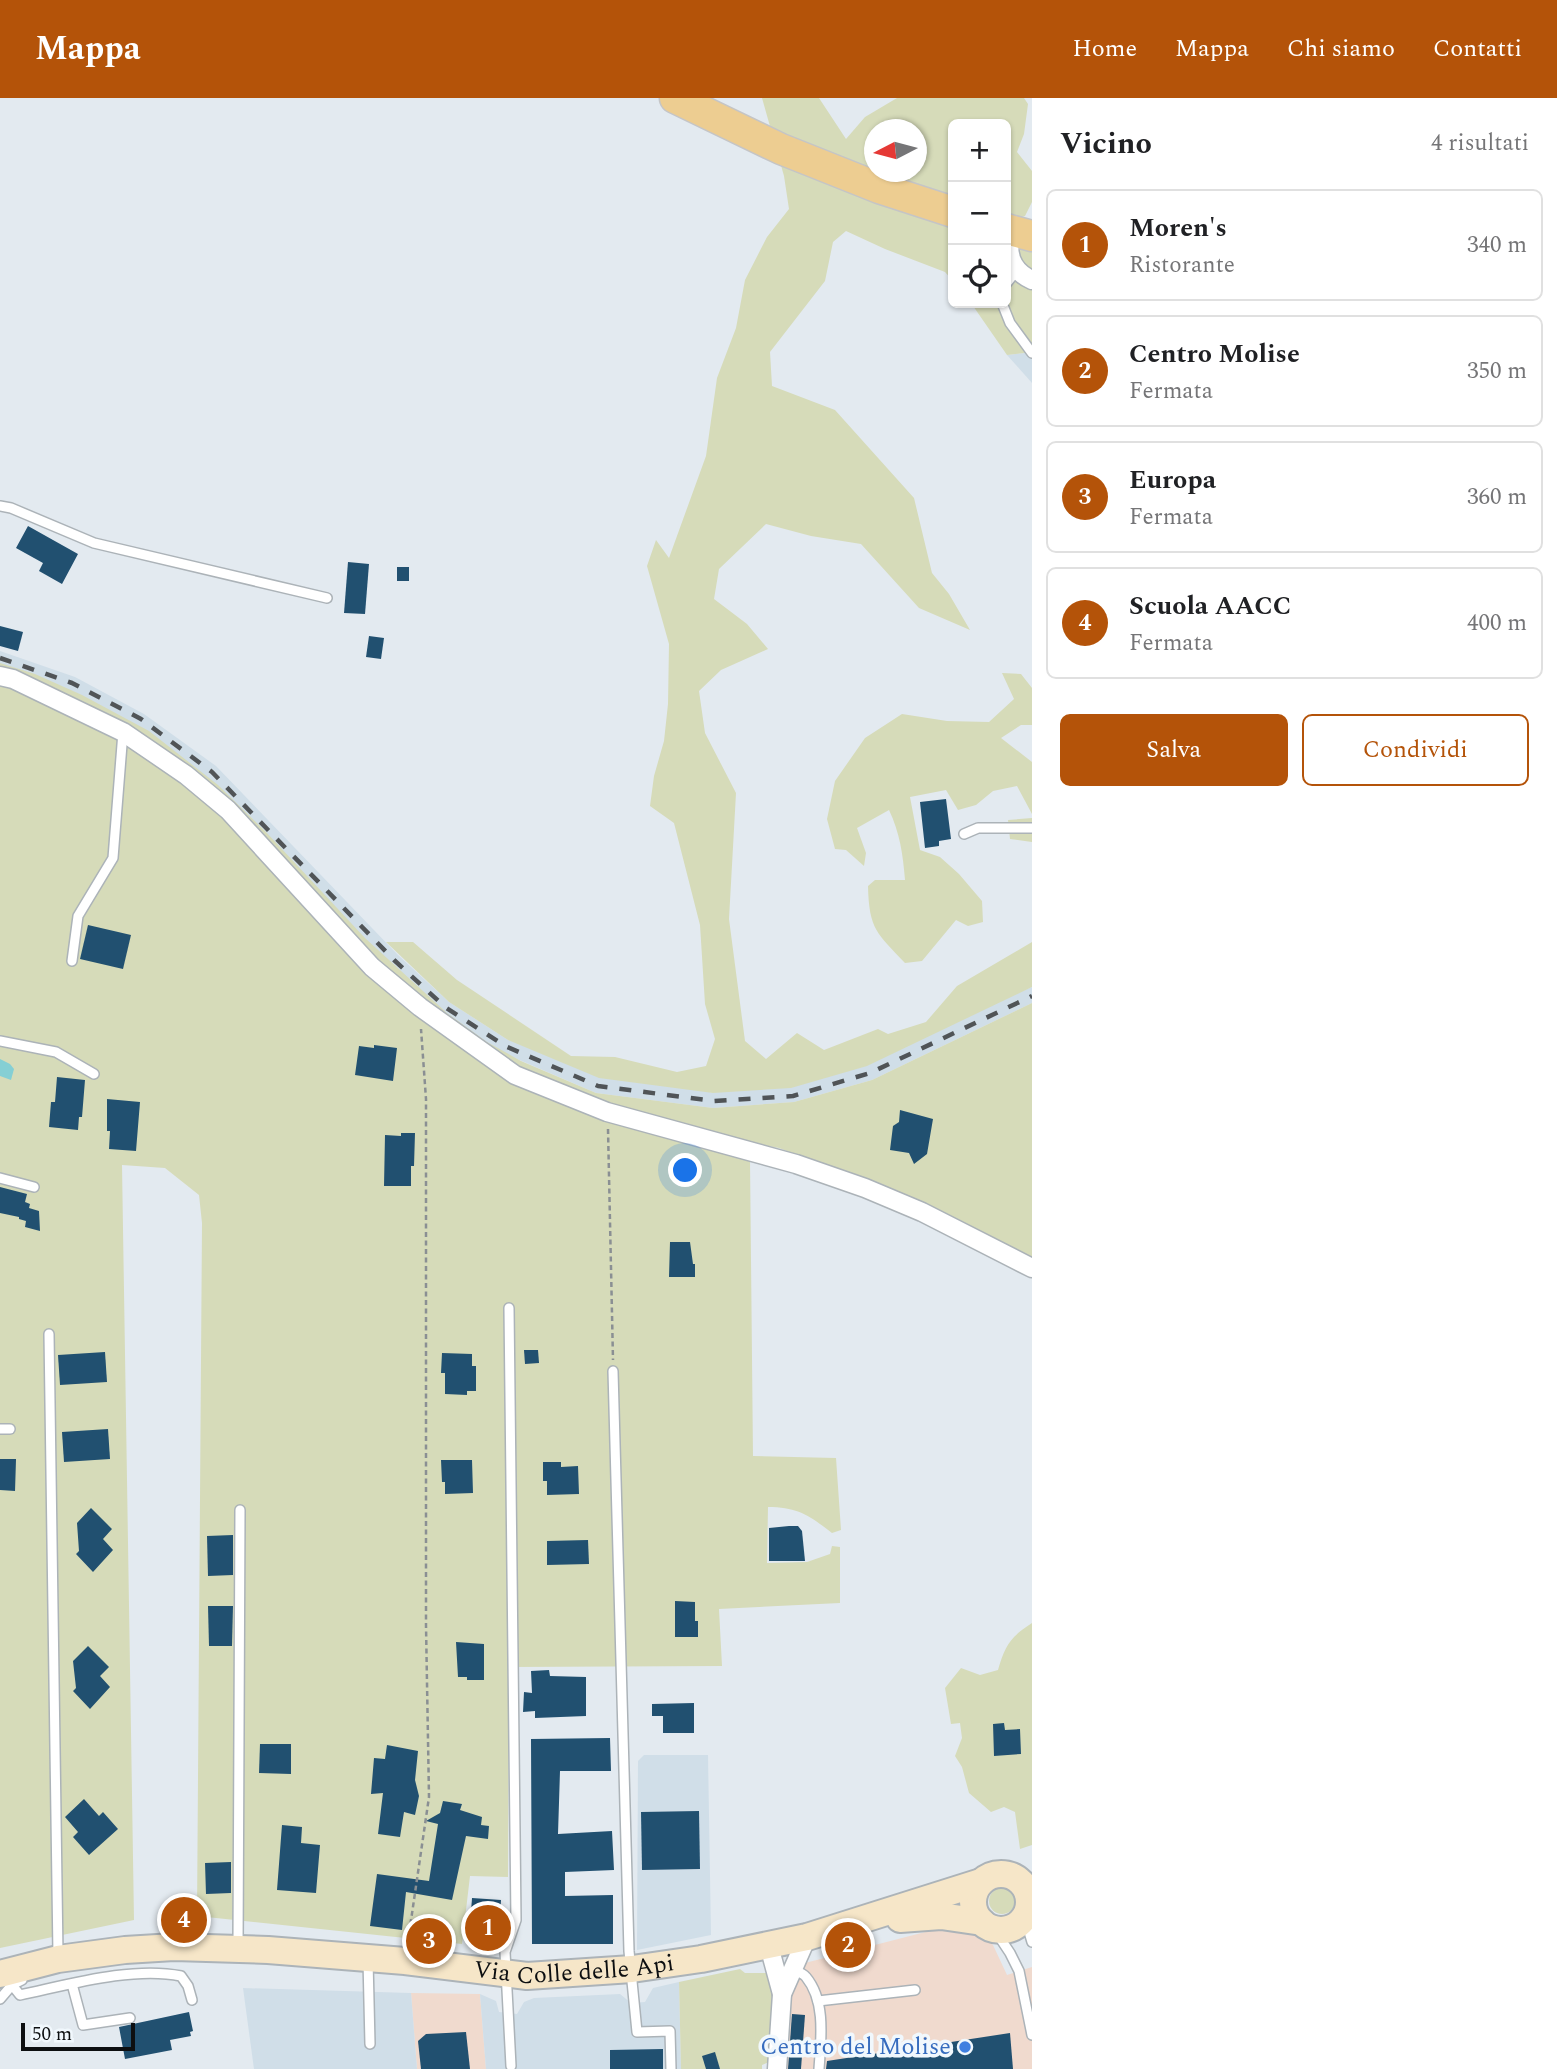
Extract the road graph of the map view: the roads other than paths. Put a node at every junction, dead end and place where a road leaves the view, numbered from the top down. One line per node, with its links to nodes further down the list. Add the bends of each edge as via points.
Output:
1 (676, 98): 2 (main road, via 781,149)
2 (948, 210)
3 (1016, 232): 4 (street, via 1008,245)
4 (1018, 278)
5 (1004, 308): 6 (lane)
6 (1032, 353)
7 (0, 506): 8 (lane, via 94,543)
8 (327, 598)
9 (0, 676): 10 (street)
10 (123, 732): 13 (lane, via 113,858 78,916); 18 (street, via 228,810 372,967 515,1074 607,1112 796,1164 864,1188)
11 (1032, 828): 12 (lane, via 978,828)
12 (964, 834)
13 (72, 961)
14 (0, 1041): 15 (lane, via 56,1052)
15 (94, 1074)
16 (0, 1178): 17 (lane)
17 (34, 1187)
18 (1032, 1268)
19 (509, 1308): 35 (lane, via 516,1920 505,1952)
20 (49, 1334): 32 (lane)
21 (613, 1371): 33 (lane)
22 (240, 1510): 30 (lane)
23 (1023, 1876): 24 (main road, via 997,1874); 25 (main road)
24 (981, 1882): 26 (main road, Via Colle delle Api); 27 (main road, via 974,1903 976,1914)
25 (1029, 1919): 27 (main road, via 1005,1930)
26 (856, 1923): 27 (main road, Via Colle delle Api, via 941,1916); 28 (main road, Via Colle delle Api)
27 (988, 1926): 44 (lane, via 1019,1971)
28 (807, 1937): 29 (main road, Via Colle delle Api); 34 (street)
29 (769, 1946): 33 (main road, Via Colle delle Api); 39 (street)
30 (238, 1949): 31 (main road, Via Colle delle Api); 32 (main road, Via Colle delle Api, via 174,1947)
31 (368, 1958): 35 (main road, Via Colle delle Api); 45 (lane)
32 (58, 1959): 36 (main road, Via Colle delle Api)
33 (632, 1969): 35 (main road, Via Colle delle Api); 47 (lane, via 637,2032 670,2031)
34 (791, 1969): 39 (street); 42 (lane, via 804,1975)
35 (505, 1974): 46 (lane)
36 (6, 1980): 37 (lane, via 20,1995); 40 (lane)
37 (72, 1984): 41 (lane, via 169,1973 181,1976); 43 (lane, via 83,2025)
38 (915, 1990): 42 (lane)
39 (782, 1994): 48 (street)
40 (0, 1999)
41 (192, 2000)
42 (818, 2001): 49 (lane)
43 (130, 2018)
44 (1032, 2035)
45 (370, 2043)
46 (511, 2066)
47 (671, 2069)
48 (777, 2069)
49 (819, 2069)

